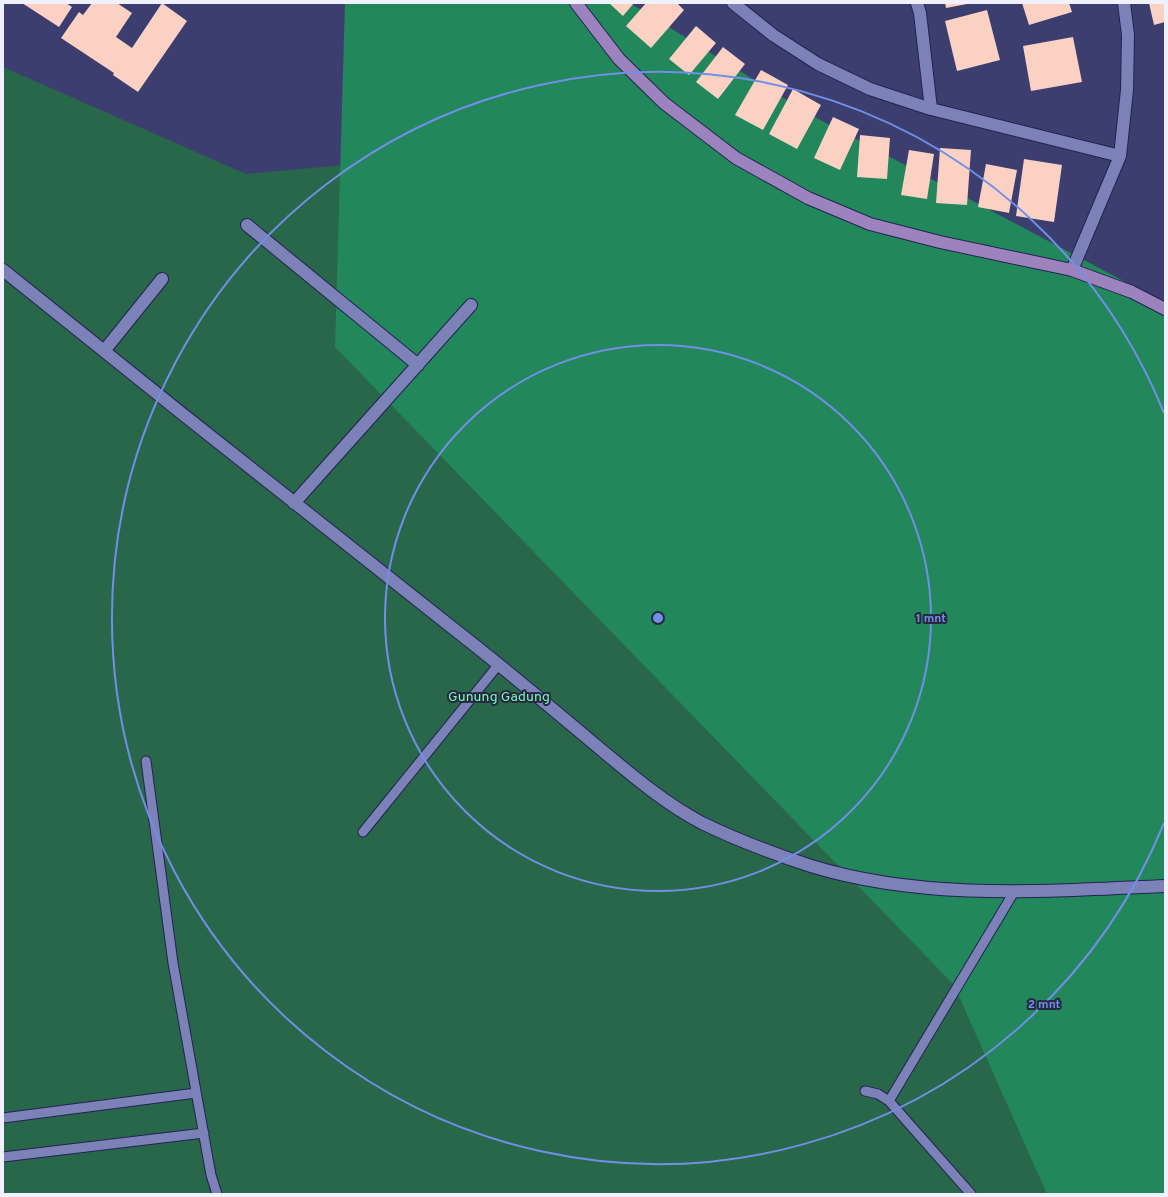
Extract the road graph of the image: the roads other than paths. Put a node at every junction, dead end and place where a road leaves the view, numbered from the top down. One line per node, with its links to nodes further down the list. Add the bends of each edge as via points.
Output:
1 (576, 3): 9 (street, via 619,59 664,103 736,158 808,198 870,224 940,242)
2 (733, 3): 5 (street, via 773,35 818,64 870,89)
3 (917, 3): 5 (street)
4 (1124, 3): 6 (street, via 1128,35 1127,90)
5 (931, 109): 6 (street)
6 (1120, 156): 9 (street)
7 (247, 225): 14 (street)
8 (3, 270): 13 (street)
9 (1072, 270): 12 (street, via 1132,292)
10 (162, 279): 13 (street)
11 (471, 305): 14 (street)
12 (1165, 309)
13 (104, 351): 15 (street)
14 (418, 365): 15 (street)
15 (294, 503): 16 (street)
16 (499, 664): 18 (lane); 20 (street, via 650,790 701,822 811,866 859,879 908,887)
17 (146, 761): 22 (lane, via 173,963)
18 (363, 832)
19 (1165, 886): 20 (street)
20 (1014, 892): 23 (lane)
21 (865, 1091): 23 (lane, via 878,1094)
22 (196, 1093): 24 (lane); 25 (lane)
23 (889, 1101): 28 (lane)
24 (3, 1118)
25 (204, 1133): 26 (lane); 27 (lane)
26 (3, 1157)
27 (217, 1194)
28 (971, 1194)

